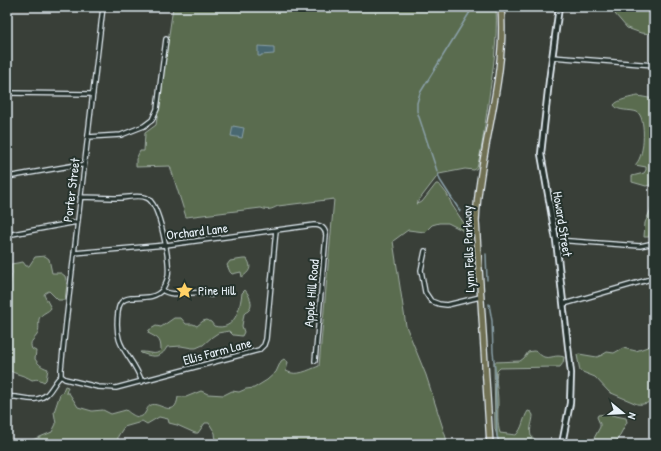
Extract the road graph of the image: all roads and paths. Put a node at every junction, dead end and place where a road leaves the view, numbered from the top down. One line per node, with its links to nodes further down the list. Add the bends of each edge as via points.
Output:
1 (103, 7): 8 (street, Porter Street)
2 (501, 7): 25 (main road, Lynn Fells Parkway, via 498,69 477,202 476,234)
3 (559, 7): 5 (street, Howard Street)
4 (166, 39): 9 (street, via 157,109 152,120 123,134)
5 (552, 57): 6 (street); 17 (street, Howard Street, via 542,160)
6 (654, 65)
7 (7, 93): 8 (street)
8 (93, 94): 9 (street, Porter Street)
9 (88, 137): 10 (street, Porter Street)
10 (84, 165): 11 (street); 12 (street, Porter Street)
11 (7, 177)
12 (80, 197): 13 (street, Porter Street); 19 (street, via 148,198 155,206)
13 (77, 222): 16 (street); 21 (street, Porter Street)
14 (322, 227): 15 (street, Orchard Lane, via 314,225); 27 (street, Apple Hill Road, via 326,235)
15 (276, 230): 19 (street, Orchard Lane); 29 (street, Ellis Farm Lane, via 266,339 262,348)
16 (7, 235)
17 (556, 240): 18 (street, via 640,246); 26 (street, Howard Street)
18 (654, 242)
19 (166, 245): 21 (street, Orchard Lane); 23 (street, via 168,275)
20 (425, 251): 25 (street, via 422,270 425,292 431,300 447,305)
21 (74, 253): 28 (street, Porter Street)
22 (654, 278): 26 (street)
23 (162, 290): 24 (street, via 171,293 198,292); 29 (street, via 153,296 124,299 118,307 118,339 139,372)
24 (211, 295)
25 (480, 297): 31 (main road, Lynn Fells Parkway)
26 (564, 304): 32 (street, Howard Street, via 571,386 570,406)
27 (315, 361)
28 (61, 376): 29 (street, Ellis Farm Lane, via 109,388); 30 (street, via 42,397 33,400)
29 (142, 382)
30 (7, 397)
31 (490, 444)
32 (562, 444)

